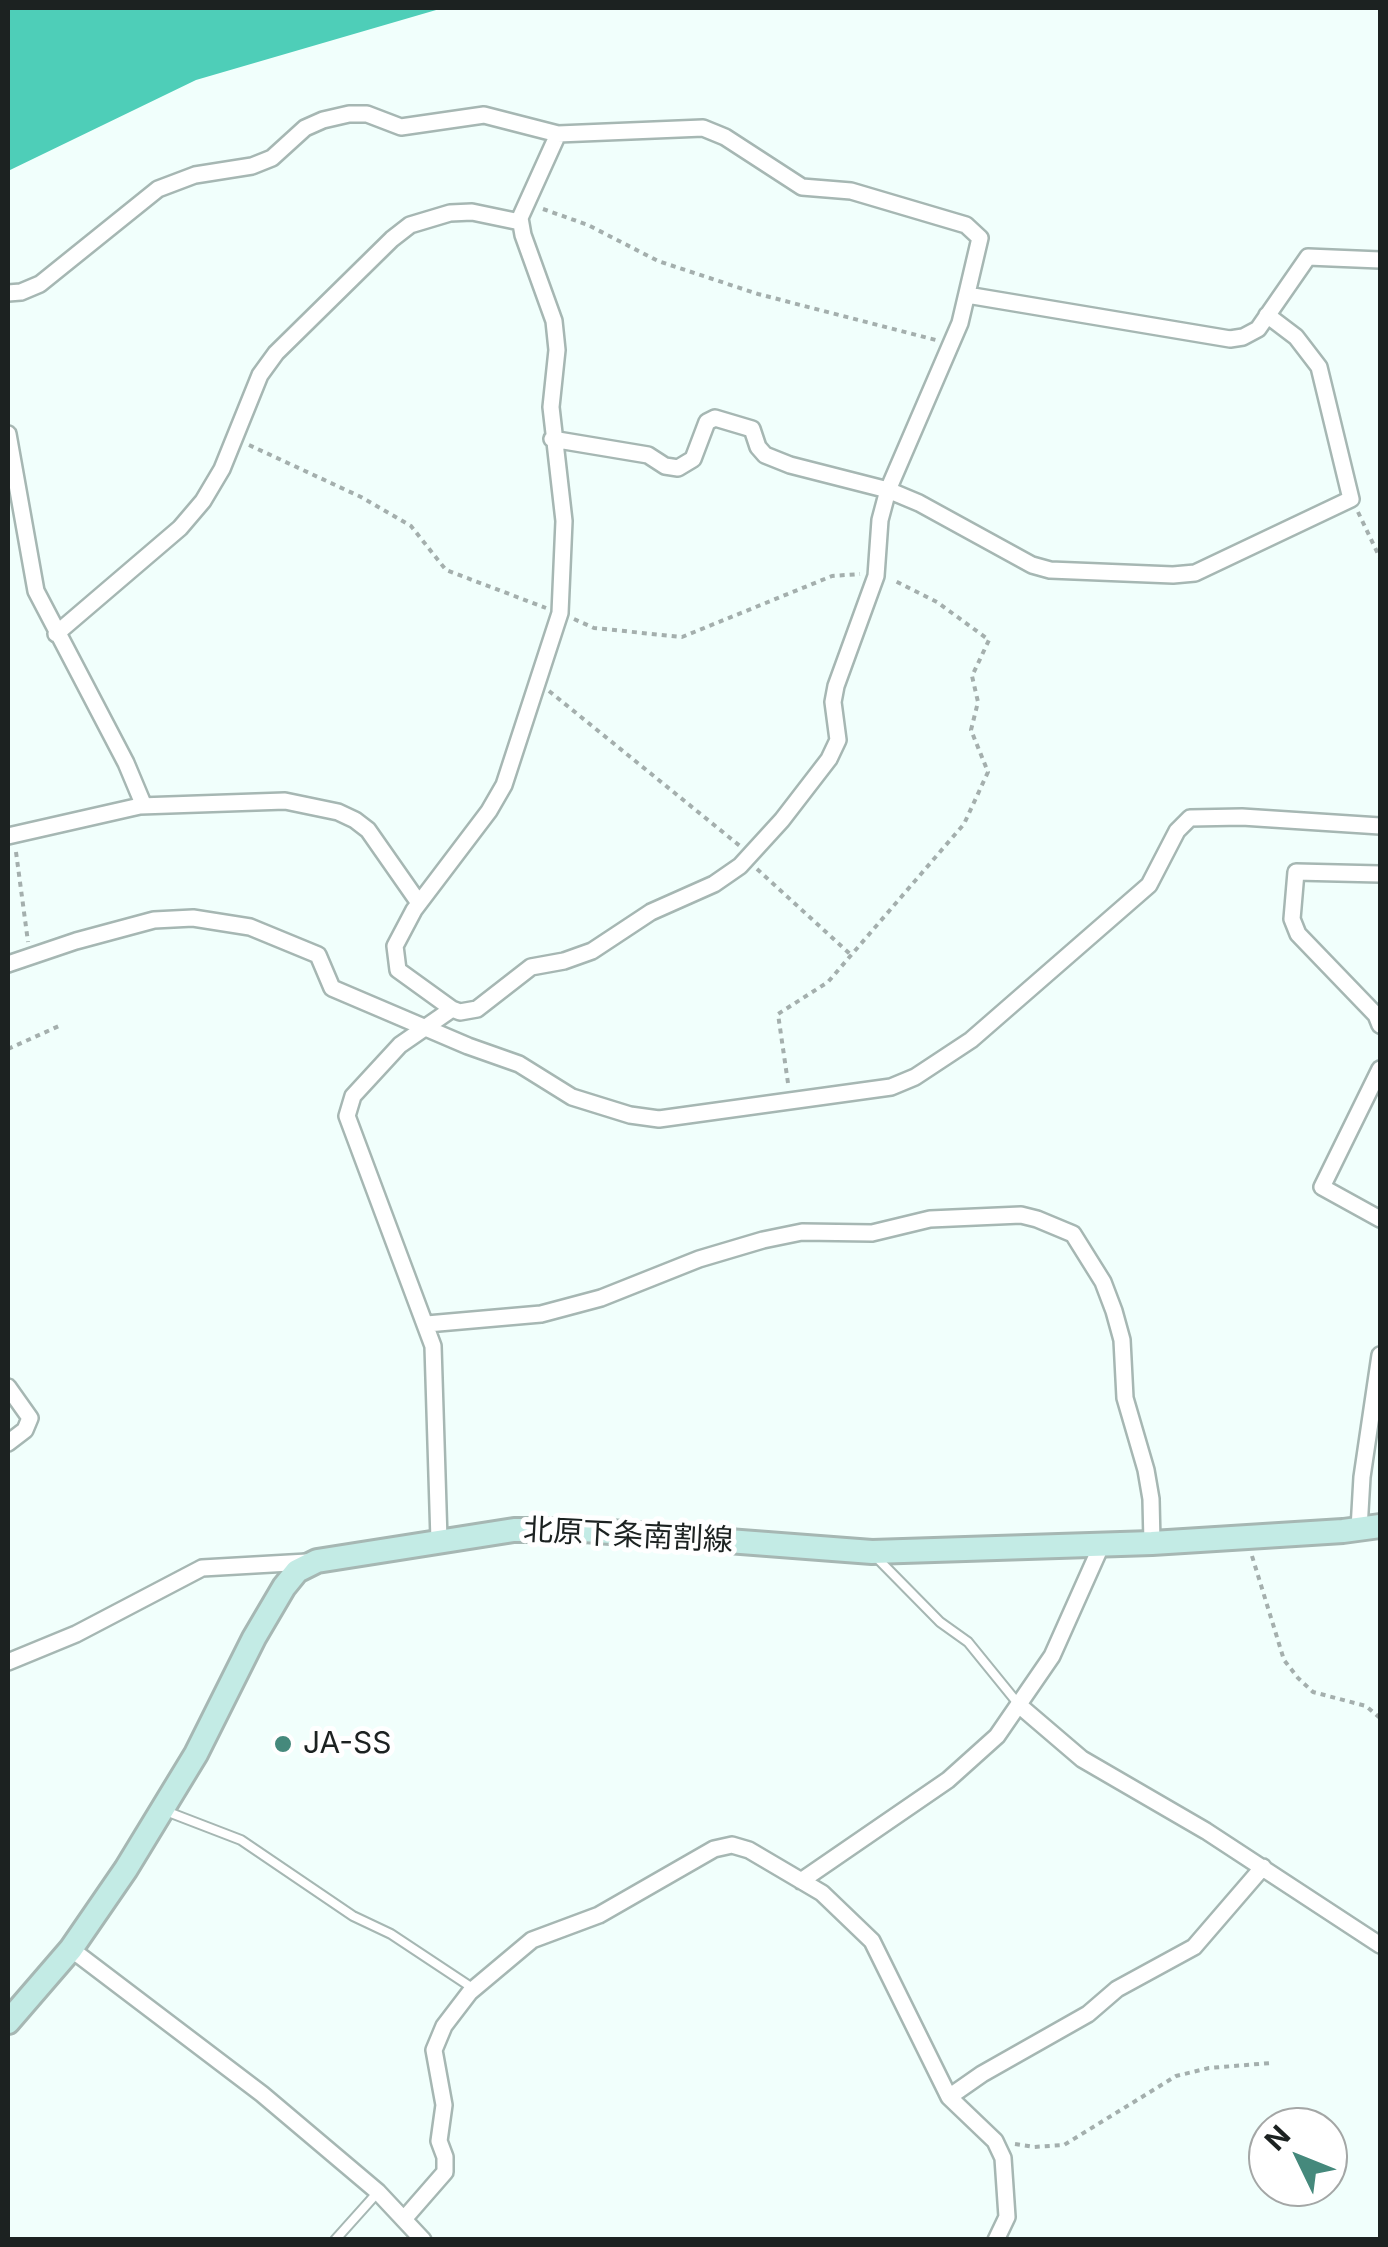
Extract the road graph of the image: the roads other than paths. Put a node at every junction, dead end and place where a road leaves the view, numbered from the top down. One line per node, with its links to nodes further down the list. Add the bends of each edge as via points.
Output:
1 (558, 134): 2 (street); 4 (street, via 484,115 401,128 366,114 323,120 272,158 158,189 40,284); 5 (street, via 703,128 802,186 851,191 966,226 980,238)
2 (520, 222): 8 (street, via 554,322); 12 (street, via 450,213 392,238 260,374 222,469 191,515)
3 (1380, 260): 6 (street, via 1308,257)
4 (8, 293)
5 (967, 295): 6 (street, via 1230,339 1258,329); 9 (street)
6 (1267, 315): 9 (street, via 1296,336 1319,368 1351,499 1209,567 1173,576 1050,570)
7 (8, 434): 10 (street)
8 (552, 439): 9 (street, via 648,455 678,468 694,459 707,422 715,418 752,429 765,455); 17 (street, via 564,521 560,613 504,785)
9 (888, 490): 19 (street, via 876,576 836,686 838,740 830,759 748,857 714,884 651,912 592,952 531,967 477,1009)
10 (26, 544): 11 (street); 12 (street, via 36,592)
11 (8, 549)
12 (56, 634): 13 (street)
13 (144, 806): 15 (street); 17 (street, via 285,801 338,812 368,830)
14 (1380, 826): 21 (street, via 1190,818 1149,885 971,1040 890,1087 659,1119 572,1097 519,1064)
15 (11, 835)
16 (1380, 874): 20 (street, via 1296,872 1292,919)
17 (419, 903): 19 (street, via 395,946 395,961)
18 (8, 964): 21 (street, via 154,920 192,918 250,927 318,955 332,988)
19 (452, 1009): 21 (street)
20 (1380, 1025)
21 (423, 1027): 24 (street, via 353,1096 347,1116)
22 (1380, 1069): 23 (street, via 1322,1186)
23 (1380, 1219)
24 (427, 1324): 29 (street); 30 (street, via 541,1314 700,1258 802,1232 872,1233 930,1219 1022,1215 1073,1234 1103,1282 1122,1340 1125,1398 1146,1470)
25 (1380, 1355): 28 (street, via 1362,1477)
26 (8, 1388): 27 (street, via 30,1418)
27 (8, 1443)
28 (1370, 1527): 30 (main road, 北原下条南割線)
29 (439, 1540): 32 (main road, 北原下条南割線, via 584,1530); 33 (main road, 北原下条南割線)
30 (1152, 1543): 31 (main road, 北原下条南割線)
31 (1102, 1544): 32 (main road, 北原下条南割線); 35 (street, via 1052,1656)
32 (872, 1552): 35 (lane, via 968,1642)
33 (317, 1562): 34 (street, via 202,1568); 36 (main road, via 284,1588)
34 (8, 1662)
35 (1020, 1706): 37 (street, via 1082,1760); 38 (street, via 948,1780)
36 (162, 1810): 40 (main road); 41 (lane, via 241,1840)
37 (1263, 1867): 39 (street); 43 (street, via 1194,1947)
38 (801, 1882): 41 (street, via 748,1850 714,1849 598,1915 532,1940); 43 (street, via 872,1941)
39 (1380, 1944)
40 (70, 1949): 42 (main road); 44 (street, via 262,2094)
41 (474, 1989): 45 (street, via 434,2050 444,2104 439,2141 445,2172)
42 (8, 2022)
43 (949, 2097): 48 (street, via 995,2140 1003,2158 1007,2217)
44 (378, 2192): 45 (street); 46 (lane)
45 (404, 2218): 47 (street)
46 (334, 2240)
47 (424, 2240)
48 (996, 2240)

